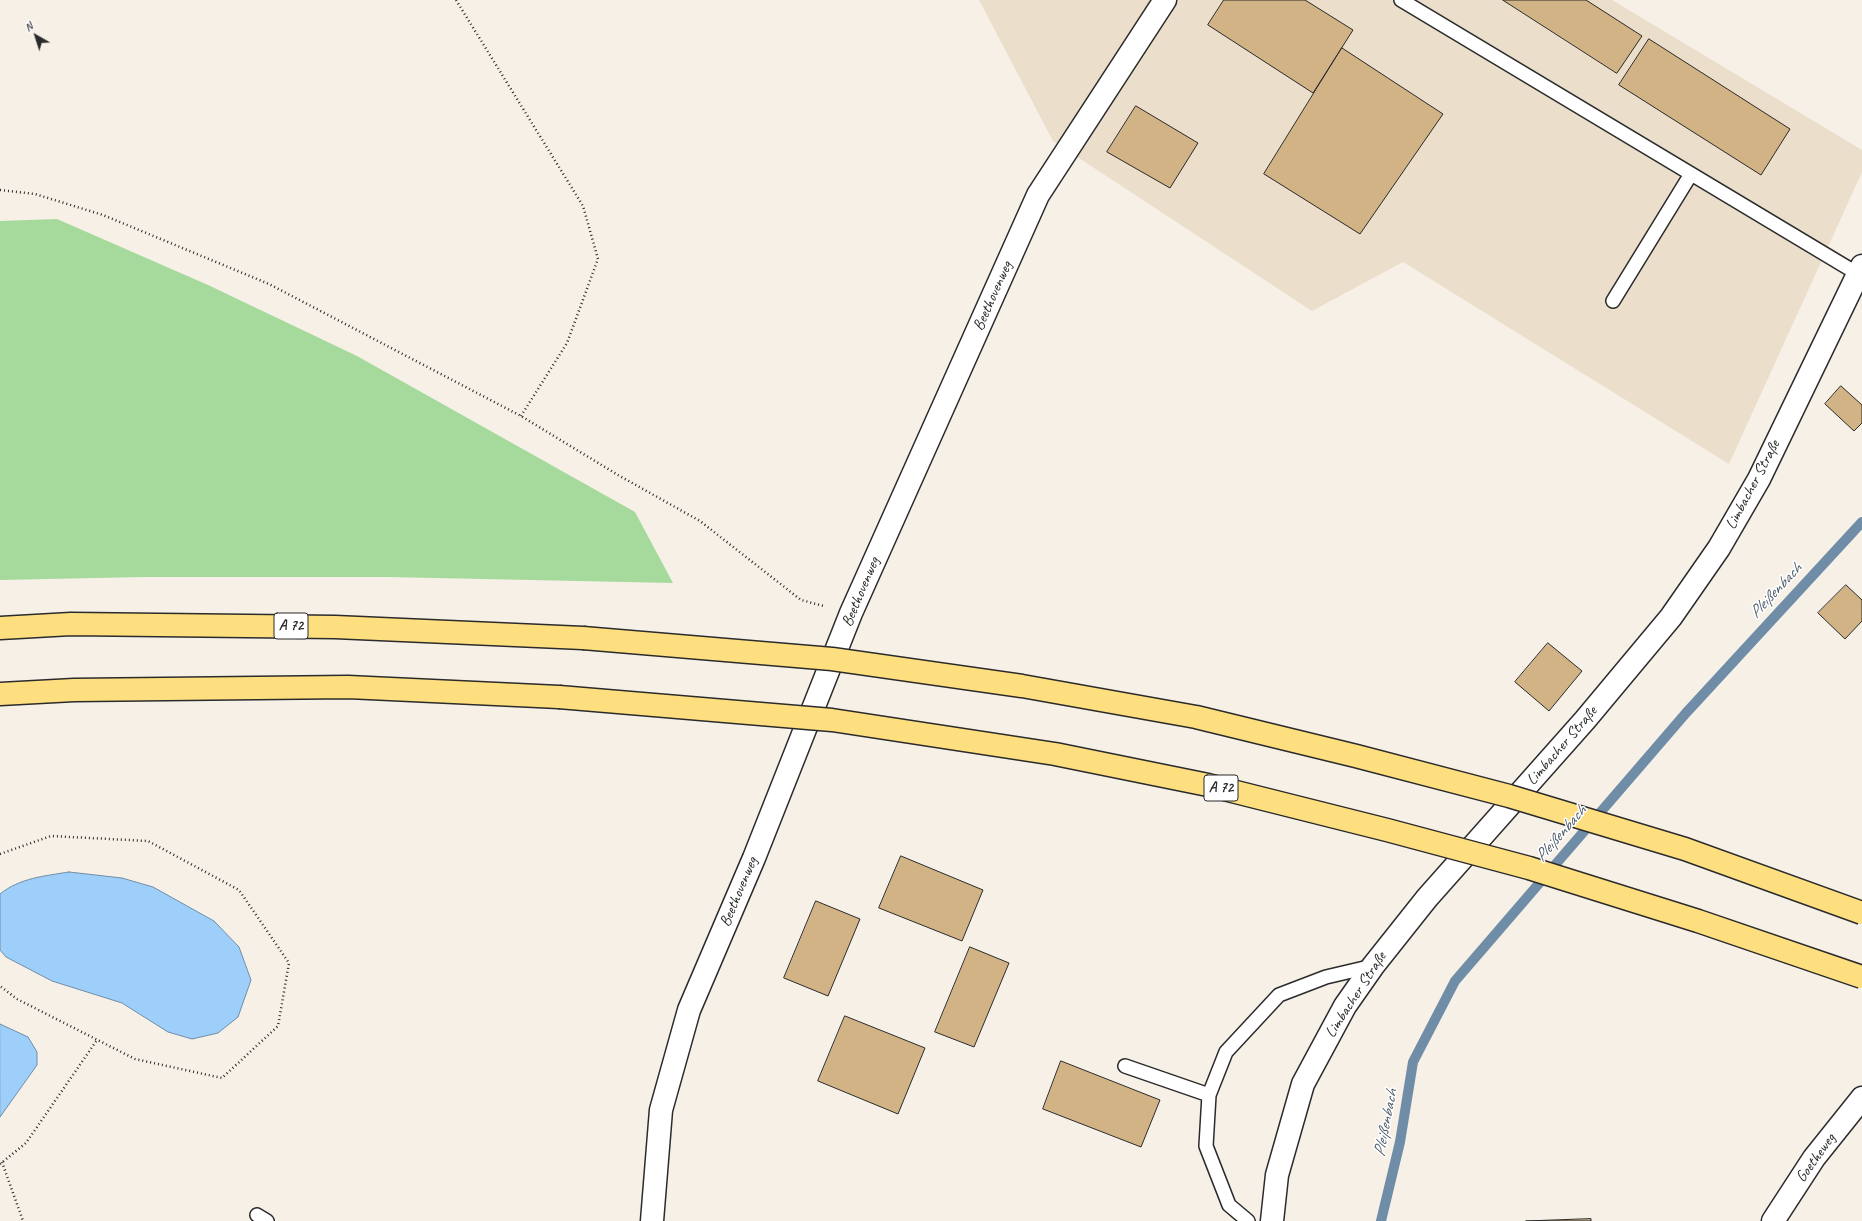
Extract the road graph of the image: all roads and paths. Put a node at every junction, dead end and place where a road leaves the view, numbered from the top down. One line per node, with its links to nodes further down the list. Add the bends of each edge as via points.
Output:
1 (456, 0): 8 (path, via 583,206 598,259 567,343)
2 (1165, 0): 9 (street, Beethovenweg, via 1038,194)
3 (1401, 0): 4 (lane)
4 (1691, 174): 6 (lane); 7 (lane)
5 (0, 190): 8 (path, via 36,194 103,215 269,284)
6 (1860, 270): 14 (street, Limbacher Straße, via 1759,479 1719,548 1671,617 1585,720 1427,898)
7 (1614, 301)
8 (522, 416): 9 (path, via 618,475 700,521 801,600)
9 (852, 613): 23 (street, Beethovenweg, via 754,858 688,1010 661,1110)
10 (0, 628): 13 (highway, A 72, bridge, via 71,624 335,627 583,638 832,660 1022,686 1196,717 1509,796 1685,849)
11 (0, 694): 15 (highway, A 72, bridge, via 74,690 348,688 559,697 832,720 1055,754 1208,785 1529,868 1698,921)
12 (0, 854): 17 (path, via 51,836 148,840 239,890 289,963 278,1026 222,1078 135,1059)
13 (1862, 913)
14 (1373, 966): 19 (lane, via 1326,977 1279,995 1226,1052); 25 (street, Limbacher Straße, via 1345,1006 1303,1084 1277,1175)
15 (1862, 977)
16 (0, 986): 17 (path, via 16,1000)
17 (97, 1040): 21 (path, via 26,1143)
18 (1125, 1066): 19 (lane)
19 (1208, 1095): 24 (lane, via 1206,1146 1229,1205)
20 (1862, 1098): 26 (street, Goetheweg, via 1814,1158)
21 (1, 1163): 22 (path)
22 (23, 1221)
23 (652, 1221)
24 (1248, 1221)
25 (1272, 1221)
26 (1773, 1221)

